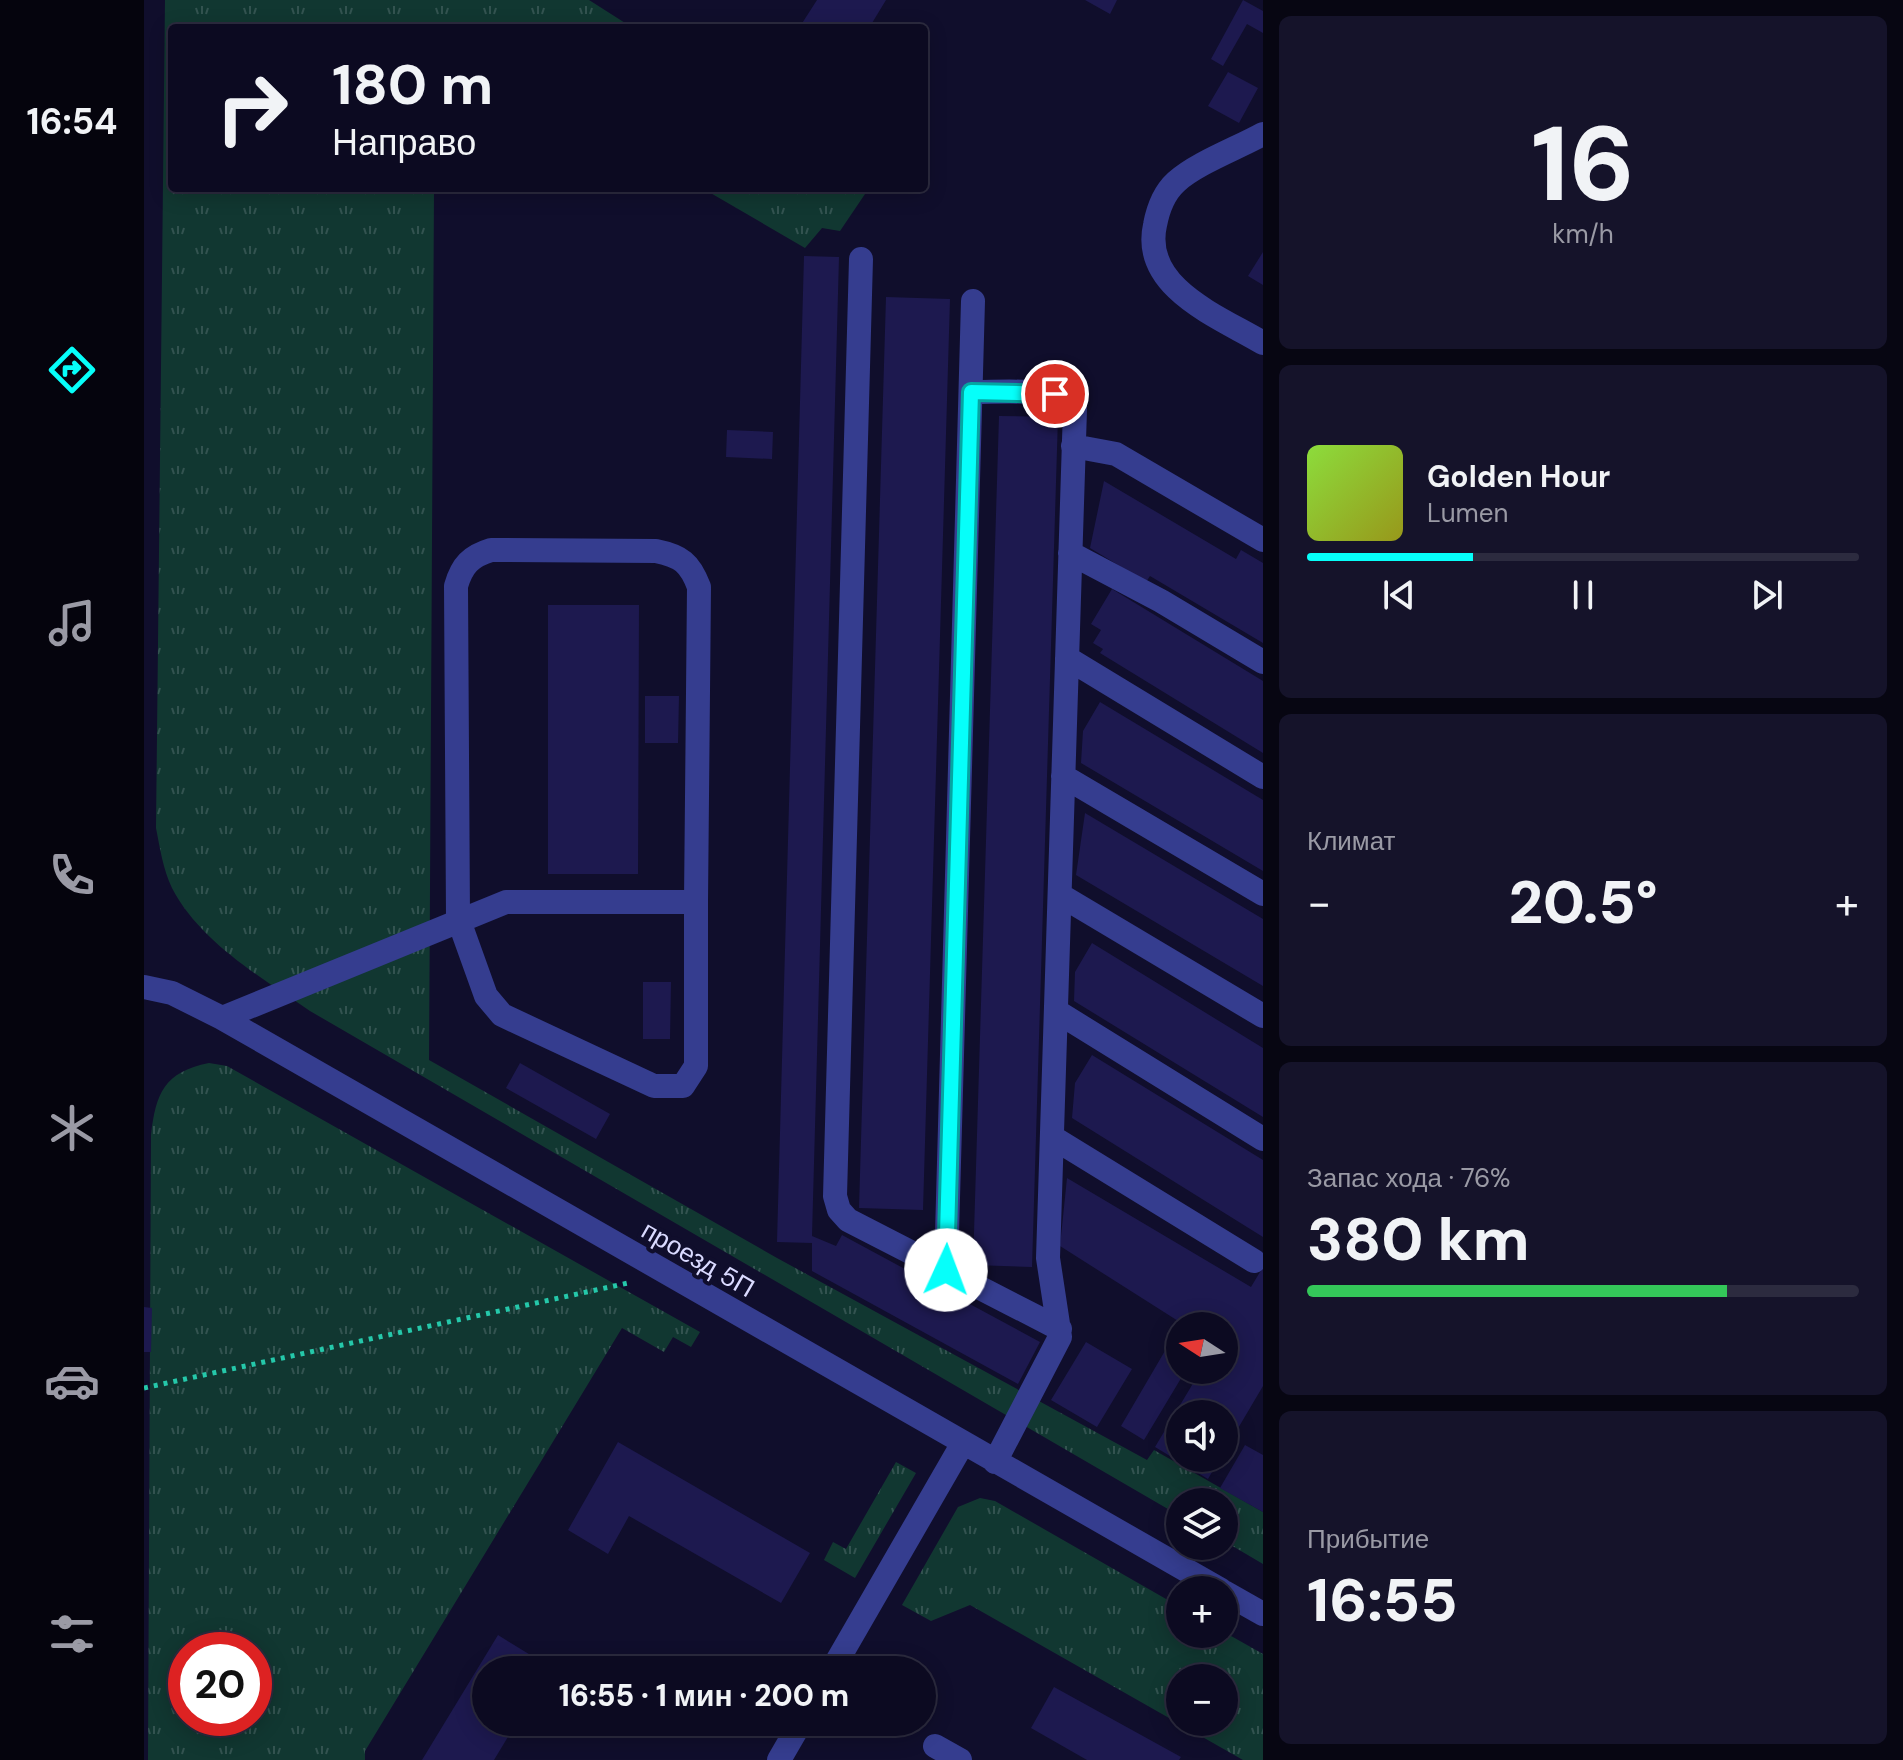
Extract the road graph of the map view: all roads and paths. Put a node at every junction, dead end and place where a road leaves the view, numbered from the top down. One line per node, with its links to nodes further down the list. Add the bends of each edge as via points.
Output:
1 (1263, 134): 4 (street, via 1176,182 1159,206 1153,234 1159,268 1177,291)
2 (861, 259): 24 (street, via 835,1196 848,1220)
3 (973, 301): 5 (street)
4 (1263, 343)
5 (971, 392): 6 (street, via 1055,394 1070,400 1075,409); 24 (street)
6 (1073, 446): 7 (street, via 1116,454); 8 (street)
7 (1263, 540)
8 (1070, 553): 9 (street); 10 (street)
9 (1067, 658): 11 (street); 12 (street)
10 (1263, 662)
11 (1063, 776): 13 (street); 14 (street)
12 (1263, 777)
13 (1263, 894)
14 (1060, 895): 18 (street); 19 (street)
15 (696, 902): 16 (street, via 506,902); 16 (street, via 696,1066 683,1086 669,1089 502,1015 486,996); 16 (street, via 699,587 691,566 677,555 656,551 491,550 461,568 456,586)
16 (458, 918): 20 (street)
17 (144, 987): 20 (street, проезд 5П, via 172,993)
18 (1056, 1011): 21 (street); 22 (street)
19 (1263, 1016)
20 (222, 1018): 25 (street, проезд 5П)
21 (1052, 1137): 23 (street); 26 (street, via 1048,1258)
22 (1263, 1139)
23 (1254, 1261)
24 (946, 1270): 26 (street)
25 (668, 1274): 27 (path); 28 (street, проезд 5П)
26 (1060, 1329): 29 (street, via 1058,1345)
27 (144, 1388)
28 (963, 1443): 29 (street, проезд 5П); 33 (street)
29 (995, 1462): 30 (street, проезд 5П)
30 (1196, 1576)
31 (1238, 1599): 32 (street, проезд 5П)
32 (1262, 1612)
33 (840, 1656)
34 (793, 1736): 36 (street)
35 (935, 1746): 37 (street)
36 (779, 1760)
37 (960, 1760)

